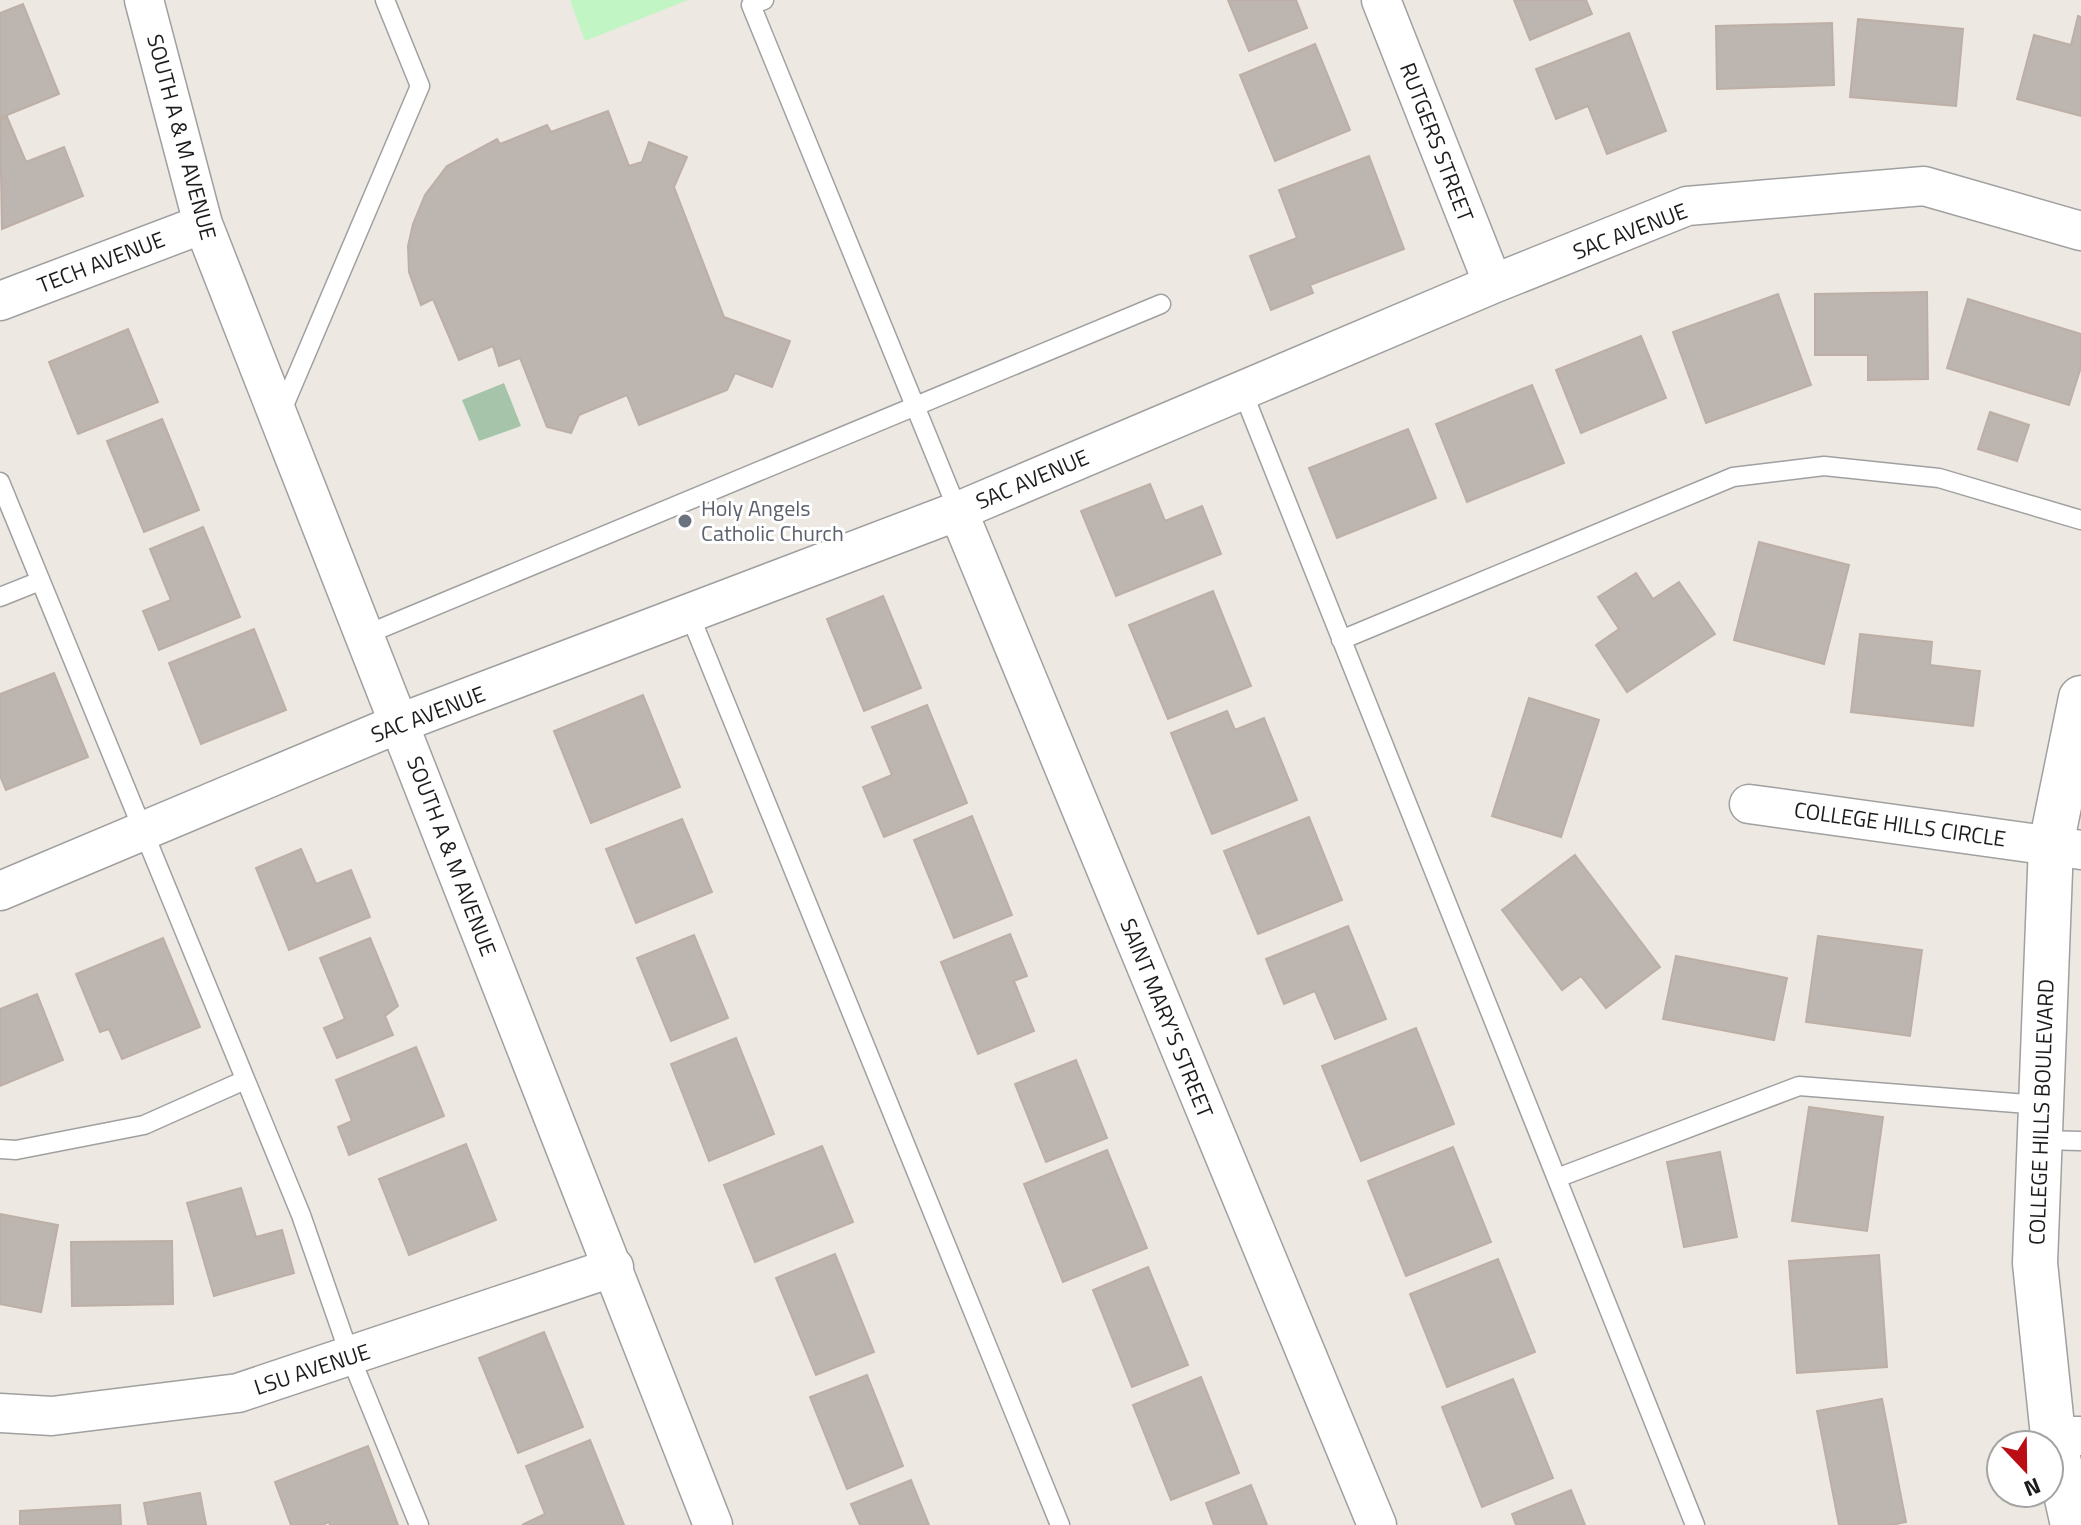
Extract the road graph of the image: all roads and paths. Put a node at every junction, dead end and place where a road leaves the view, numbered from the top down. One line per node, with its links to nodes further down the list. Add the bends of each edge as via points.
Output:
1 (144, 0): 5 (street, SOUTH A & M AVENUE)
2 (385, 0): 12 (lane, via 420,86)
3 (764, 0): 11 (lane, via 751,5)
4 (1381, 0): 7 (street, RUTGERS STREET)
5 (203, 224): 8 (street, TECH AVENUE); 12 (street, SOUTH A & M AVENUE)
6 (2081, 231): 7 (street, SAC AVENUE, via 1924,186 1687,206)
7 (1493, 284): 10 (street, SAC AVENUE)
8 (0, 301)
9 (1161, 304): 11 (lane)
10 (1242, 390): 14 (street, SAC AVENUE); 20 (lane)
11 (914, 406): 14 (lane); 19 (lane)
12 (279, 417): 19 (street, SOUTH A & M AVENUE)
13 (0, 482): 16 (lane)
14 (958, 511): 18 (street, SAC AVENUE); 38 (street, SAINT MARY'S STREET)
15 (2081, 520): 20 (lane, via 1939,478 1824,466 1733,477)
16 (40, 581): 17 (lane); 24 (lane)
17 (0, 597)
18 (689, 613): 22 (street, SAC AVENUE); 37 (lane)
19 (365, 635): 22 (street, SOUTH A & M AVENUE)
20 (1341, 640): 30 (lane)
21 (2081, 698): 25 (street, COLLEGE HILLS BOULEVARD)
22 (400, 723): 24 (street, SAC AVENUE); 31 (street, SOUTH A & M AVENUE)
23 (1749, 804): 25 (street, COLLEGE HILLS CIRCLE)
24 (142, 831): 26 (street, SAC AVENUE); 27 (lane)
25 (2066, 848): 28 (street, COLLEGE HILLS BOULEVARD)
26 (0, 891)
27 (245, 1080): 29 (lane, via 144,1125); 32 (lane, via 301,1215)
28 (2054, 1129): 30 (lane, via 1799,1086); 34 (street, COLLEGE HILLS BOULEVARD, via 2035,1263)
29 (0, 1149)
30 (1557, 1178): 39 (lane)
31 (614, 1267): 32 (street, LSU AVENUE); 36 (street, SOUTH A & M AVENUE)
32 (350, 1356): 33 (street, LSU AVENUE, via 238,1393 52,1416); 35 (lane)
33 (0, 1413)
34 (2067, 1436): 40 (street, COLLEGE HILLS BOULEVARD)
35 (419, 1525)
36 (713, 1525)
37 (1060, 1525)
38 (1377, 1525)
39 (1695, 1525)
40 (2073, 1525)

